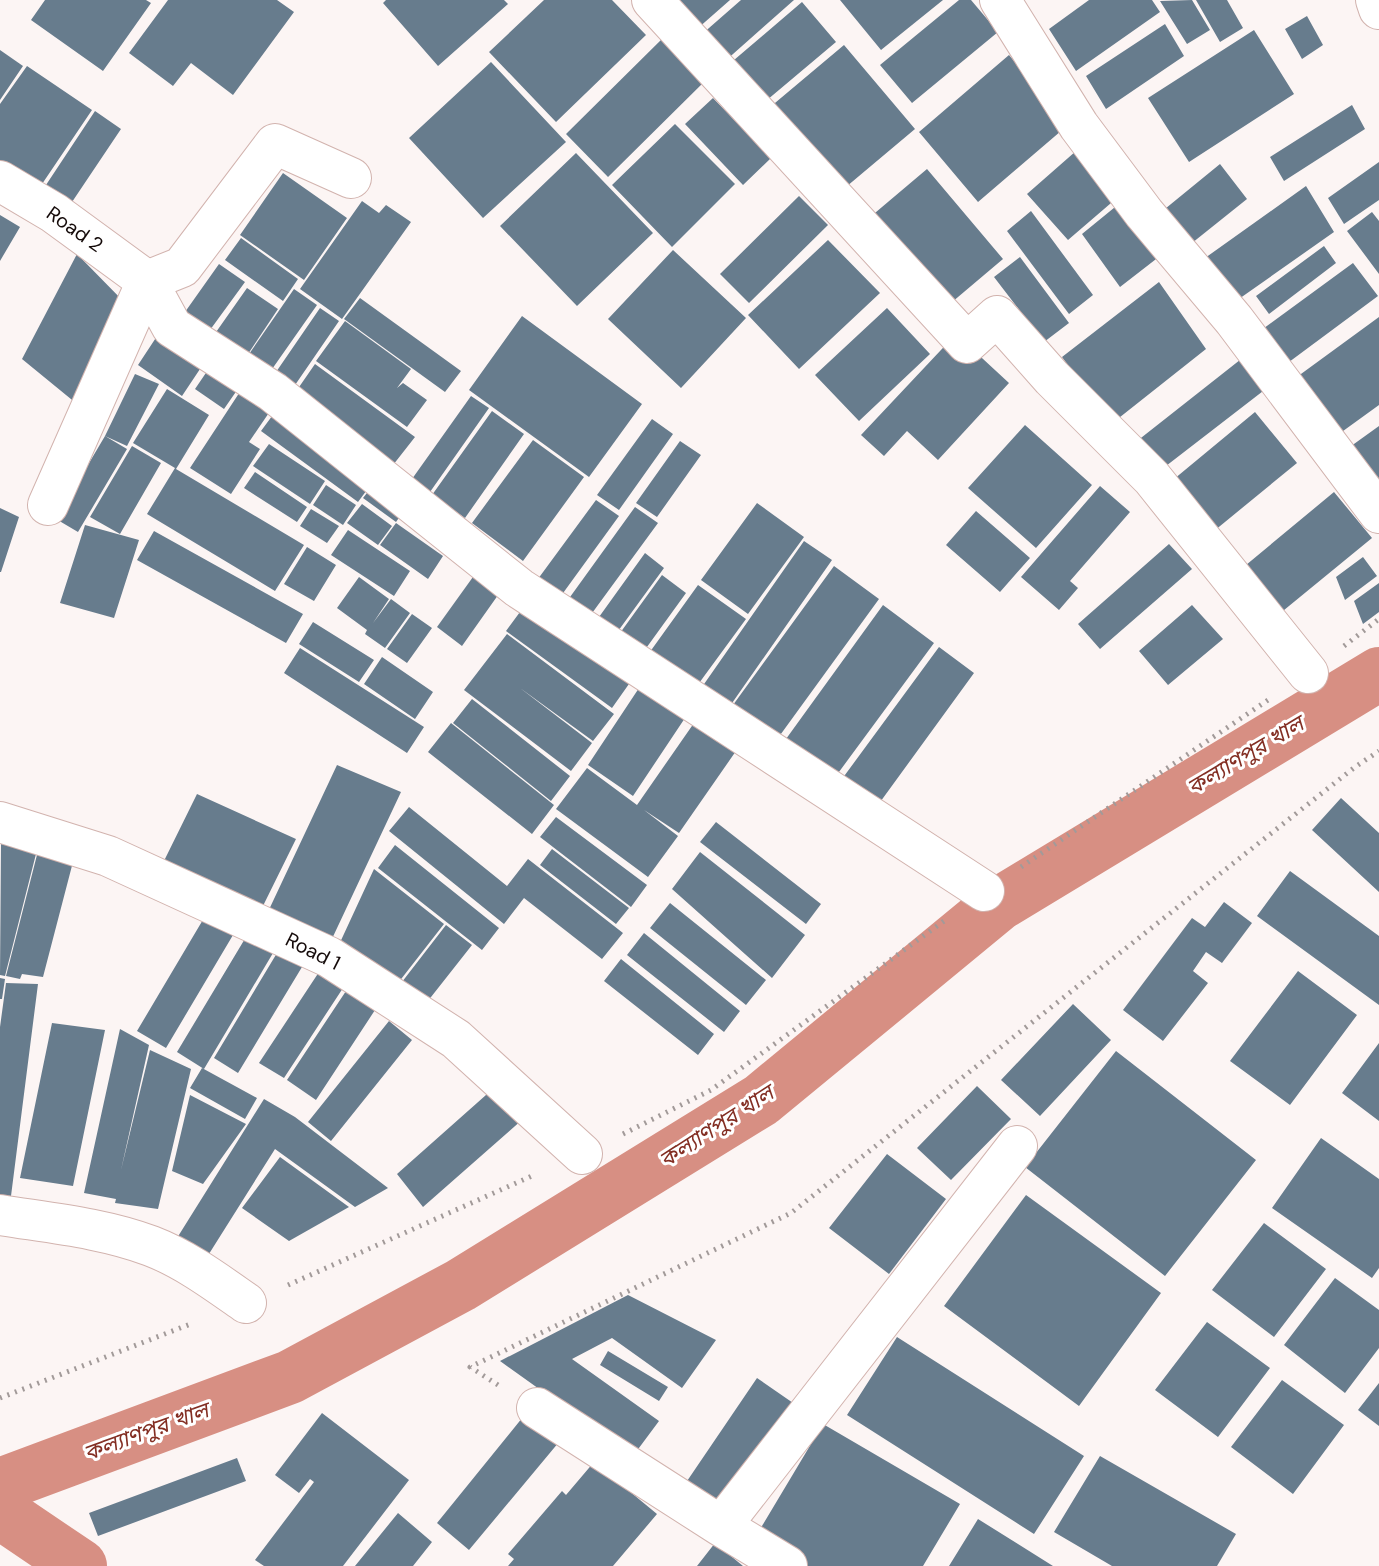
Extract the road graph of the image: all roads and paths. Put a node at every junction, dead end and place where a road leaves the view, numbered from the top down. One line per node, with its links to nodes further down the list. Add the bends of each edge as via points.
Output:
1 (652, 0): 11 (street, via 967,343 997,316 1152,478)
2 (1000, 0): 9 (street, via 1079,126)
3 (1376, 0): 4 (street)
4 (1379, 9)
5 (351, 178): 7 (street, via 275,144 182,267)
6 (0, 181): 7 (street, Road 2)
7 (147, 281): 8 (street); 14 (street, via 172,327 273,392 519,588)
8 (48, 505)
9 (1379, 513)
10 (1379, 619): 11 (path)
11 (1308, 673): 14 (path)
12 (1379, 751): 20 (path, via 791,1213 470,1367)
13 (0, 822): 16 (street, Road 1, via 108,856 329,957 456,1039)
14 (984, 891): 16 (path, via 711,1090)
15 (1017, 1146): 21 (street)
16 (582, 1154): 18 (path)
17 (0, 1215): 18 (street, via 86,1228 151,1246)
18 (246, 1303): 19 (path)
19 (0, 1398)
20 (537, 1408): 21 (street)
21 (721, 1526): 22 (street)
22 (787, 1566)

